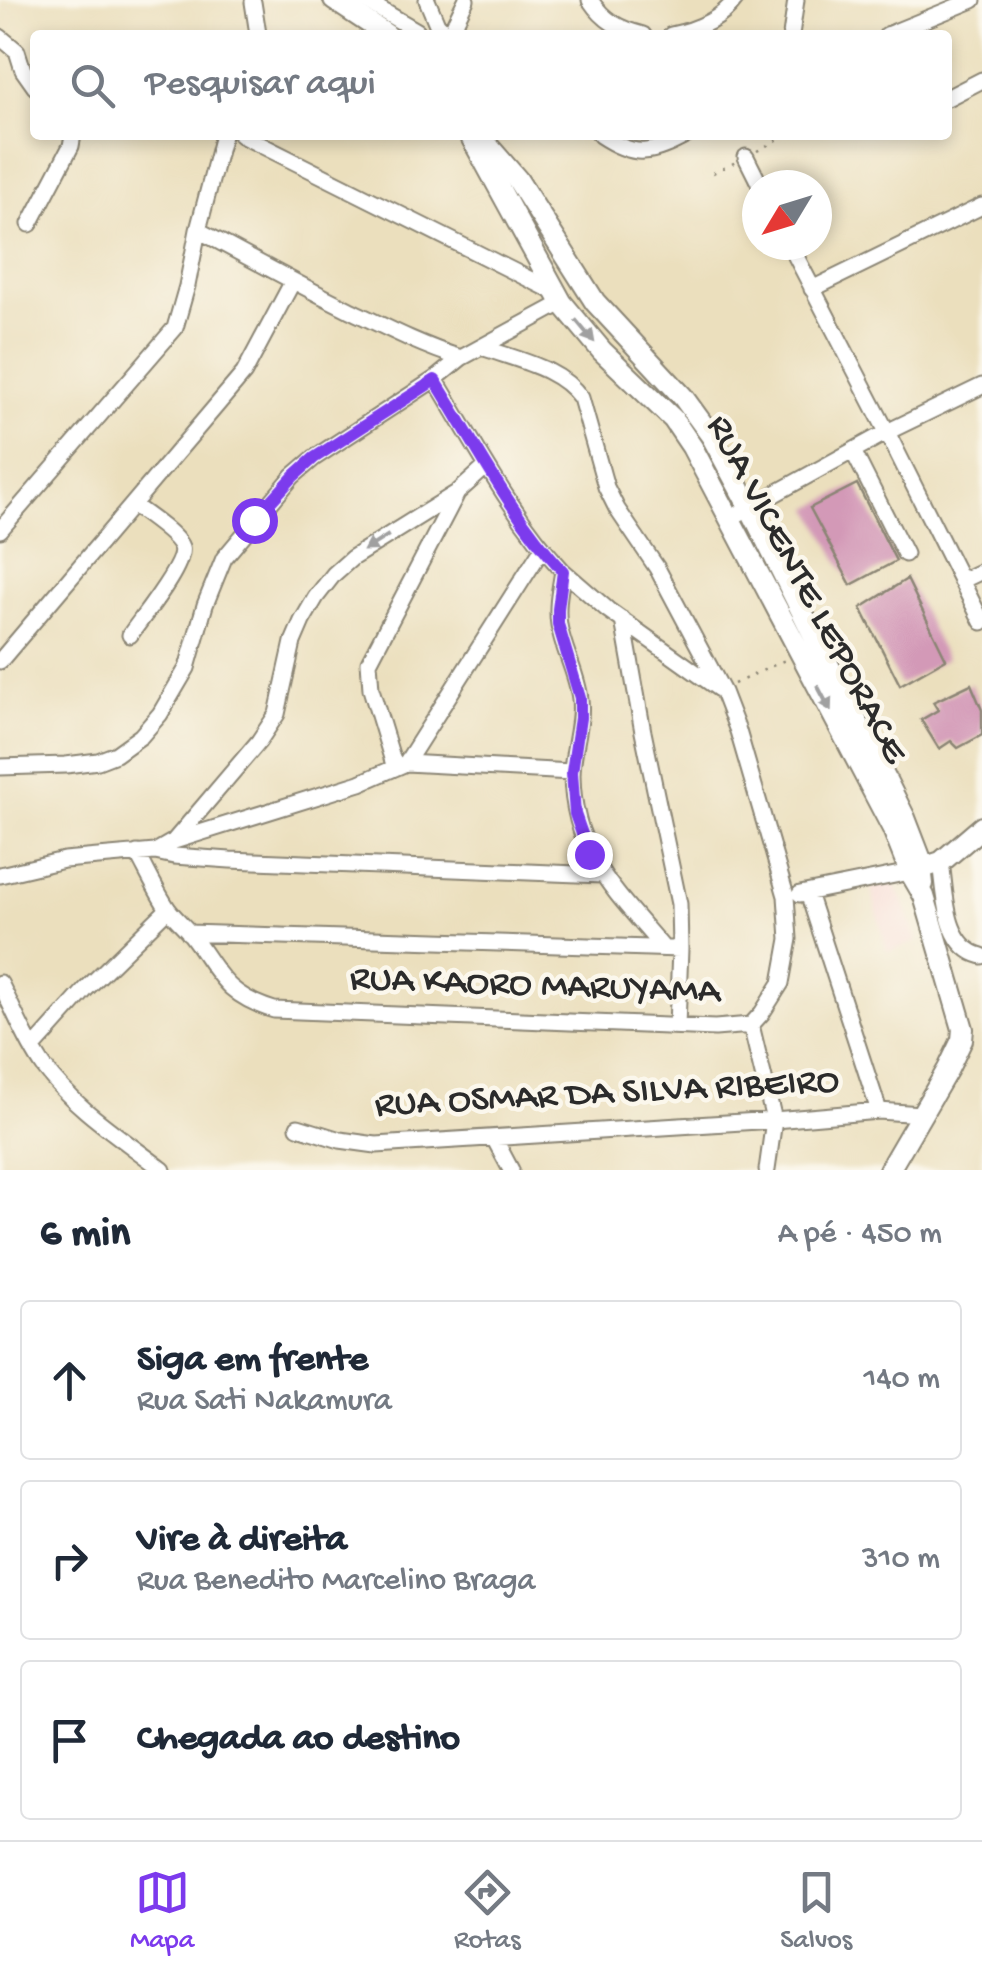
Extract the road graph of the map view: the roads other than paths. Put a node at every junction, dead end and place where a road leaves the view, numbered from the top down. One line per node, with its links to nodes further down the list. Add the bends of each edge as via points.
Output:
1 (427, 0): 14 (street)
2 (466, 0): 15 (street)
3 (590, 0): 16 (street)
4 (796, 0): 18 (street)
5 (973, 0): 19 (street)
6 (253, 2): 10 (street)
7 (349, 2): 9 (main road); 13 (street)
8 (731, 2): 17 (street)
9 (368, 23): 11 (main road); 12 (main road)
10 (263, 30)
11 (380, 30)
12 (390, 30)
13 (417, 30)
14 (444, 30)
15 (451, 30)
16 (624, 30)
17 (688, 30)
18 (793, 30)
19 (899, 30)
20 (0, 37): 21 (street)
21 (17, 51): 22 (street); 23 (street)
22 (30, 54)
23 (30, 80)
24 (982, 80): 25 (street)
25 (952, 95)
26 (72, 140): 37 (street)
27 (222, 140): 38 (street)
28 (251, 140): 42 (street)
29 (474, 140): 35 (main road, RUA VICENTE LEPORACE)
30 (484, 140): 35 (main road)
31 (608, 140): 32 (street, via 642,153)
32 (677, 140)
33 (746, 157): 34 (street)
34 (752, 170)
35 (508, 183): 42 (main road, RUA VICENTE LEPORACE); 52 (main road, via 594,302 688,404)
36 (982, 206): 41 (street)
37 (30, 224)
38 (198, 230): 40 (street); 56 (street, via 175,328)
39 (798, 260): 41 (street)
40 (293, 282): 44 (street); 51 (street, via 244,373)
41 (812, 289): 47 (street)
42 (560, 298): 43 (street); 54 (main road, RUA VICENTE LEPORACE, one-way to 54, via 594,342 673,419)
43 (482, 347): 44 (street); 66 (street, RUA KAORO MARUYAMA, via 561,377 582,398 606,487 658,568)
44 (461, 358): 45 (street)
45 (435, 380): 49 (street); 68 (street, via 314,458 236,542 204,605 187,668 140,736 98,761)
46 (982, 386): 47 (street)
47 (887, 432): 48 (street); 61 (street)
48 (853, 451): 52 (street); 58 (street)
49 (487, 466): 50 (street); 57 (street)
50 (458, 492): 53 (street); 55 (street)
51 (133, 505): 64 (street, via 177,540 182,556); 65 (street)
52 (750, 508): 54 (street); 74 (main road, via 907,821)
53 (422, 514): 55 (street); 71 (street, one-way to 71, via 352,558 316,596 293,642 276,714)
54 (729, 518): 74 (main road, RUA VICENTE LEPORACE, one-way to 74, via 893,829)
55 (440, 525): 67 (street, via 370,662 370,689)
56 (0, 530)
57 (542, 548): 59 (street); 67 (street)
58 (905, 554)
59 (563, 571): 62 (street); 69 (street, via 558,624 580,698)
60 (982, 571): 61 (street)
61 (961, 581): 63 (street)
62 (623, 620): 66 (street); 82 (street, via 678,904)
63 (982, 622)
64 (130, 635)
65 (0, 662)
66 (722, 691): 78 (street, RUA KAORO MARUYAMA)
67 (400, 765): 69 (street); 71 (street)
68 (0, 767)
69 (572, 772): 75 (street, via 575,814)
70 (982, 828): 74 (main road)
71 (174, 841): 72 (street)
72 (155, 852): 73 (street); 75 (street)
73 (137, 853): 76 (street, via 64,860); 79 (street, RUA KAORO MARUYAMA)
74 (924, 868): 77 (street); 83 (street, via 959,941); 89 (main road, RUA VICENTE LEPORACE, via 924,896 963,1029 948,1070)
75 (602, 875): 81 (street)
76 (0, 876)
77 (808, 892): 78 (street); 88 (street)
78 (786, 896): 85 (street, RUA KAORO MARUYAMA, via 789,938 781,983)
79 (168, 909): 80 (street, RUA KAORO MARUYAMA); 87 (street)
80 (189, 933): 81 (street); 86 (street, RUA KAORO MARUYAMA, via 232,989 274,1010)
81 (662, 948): 82 (street)
82 (680, 949): 86 (street)
83 (982, 956)
84 (0, 983): 87 (street)
85 (751, 1025): 86 (street, RUA KAORO MARUYAMA); 90 (street)
86 (677, 1026)
87 (33, 1048): 93 (street, via 68,1094)
88 (880, 1110): 89 (street, RUA OSMAR DA SILVA RIBEIRO); 90 (street, RUA OSMAR DA SILVA RIBEIRO)
89 (920, 1114): 96 (main road, RUA VICENTE LEPORACE)
90 (774, 1120): 92 (street, RUA OSMAR DA SILVA RIBEIRO); 95 (street)
91 (298, 1128): 92 (street, RUA OSMAR DA SILVA RIBEIRO, via 376,1144)
92 (494, 1138): 94 (street)
93 (161, 1169)
94 (511, 1170)
95 (767, 1170)
96 (889, 1170)

